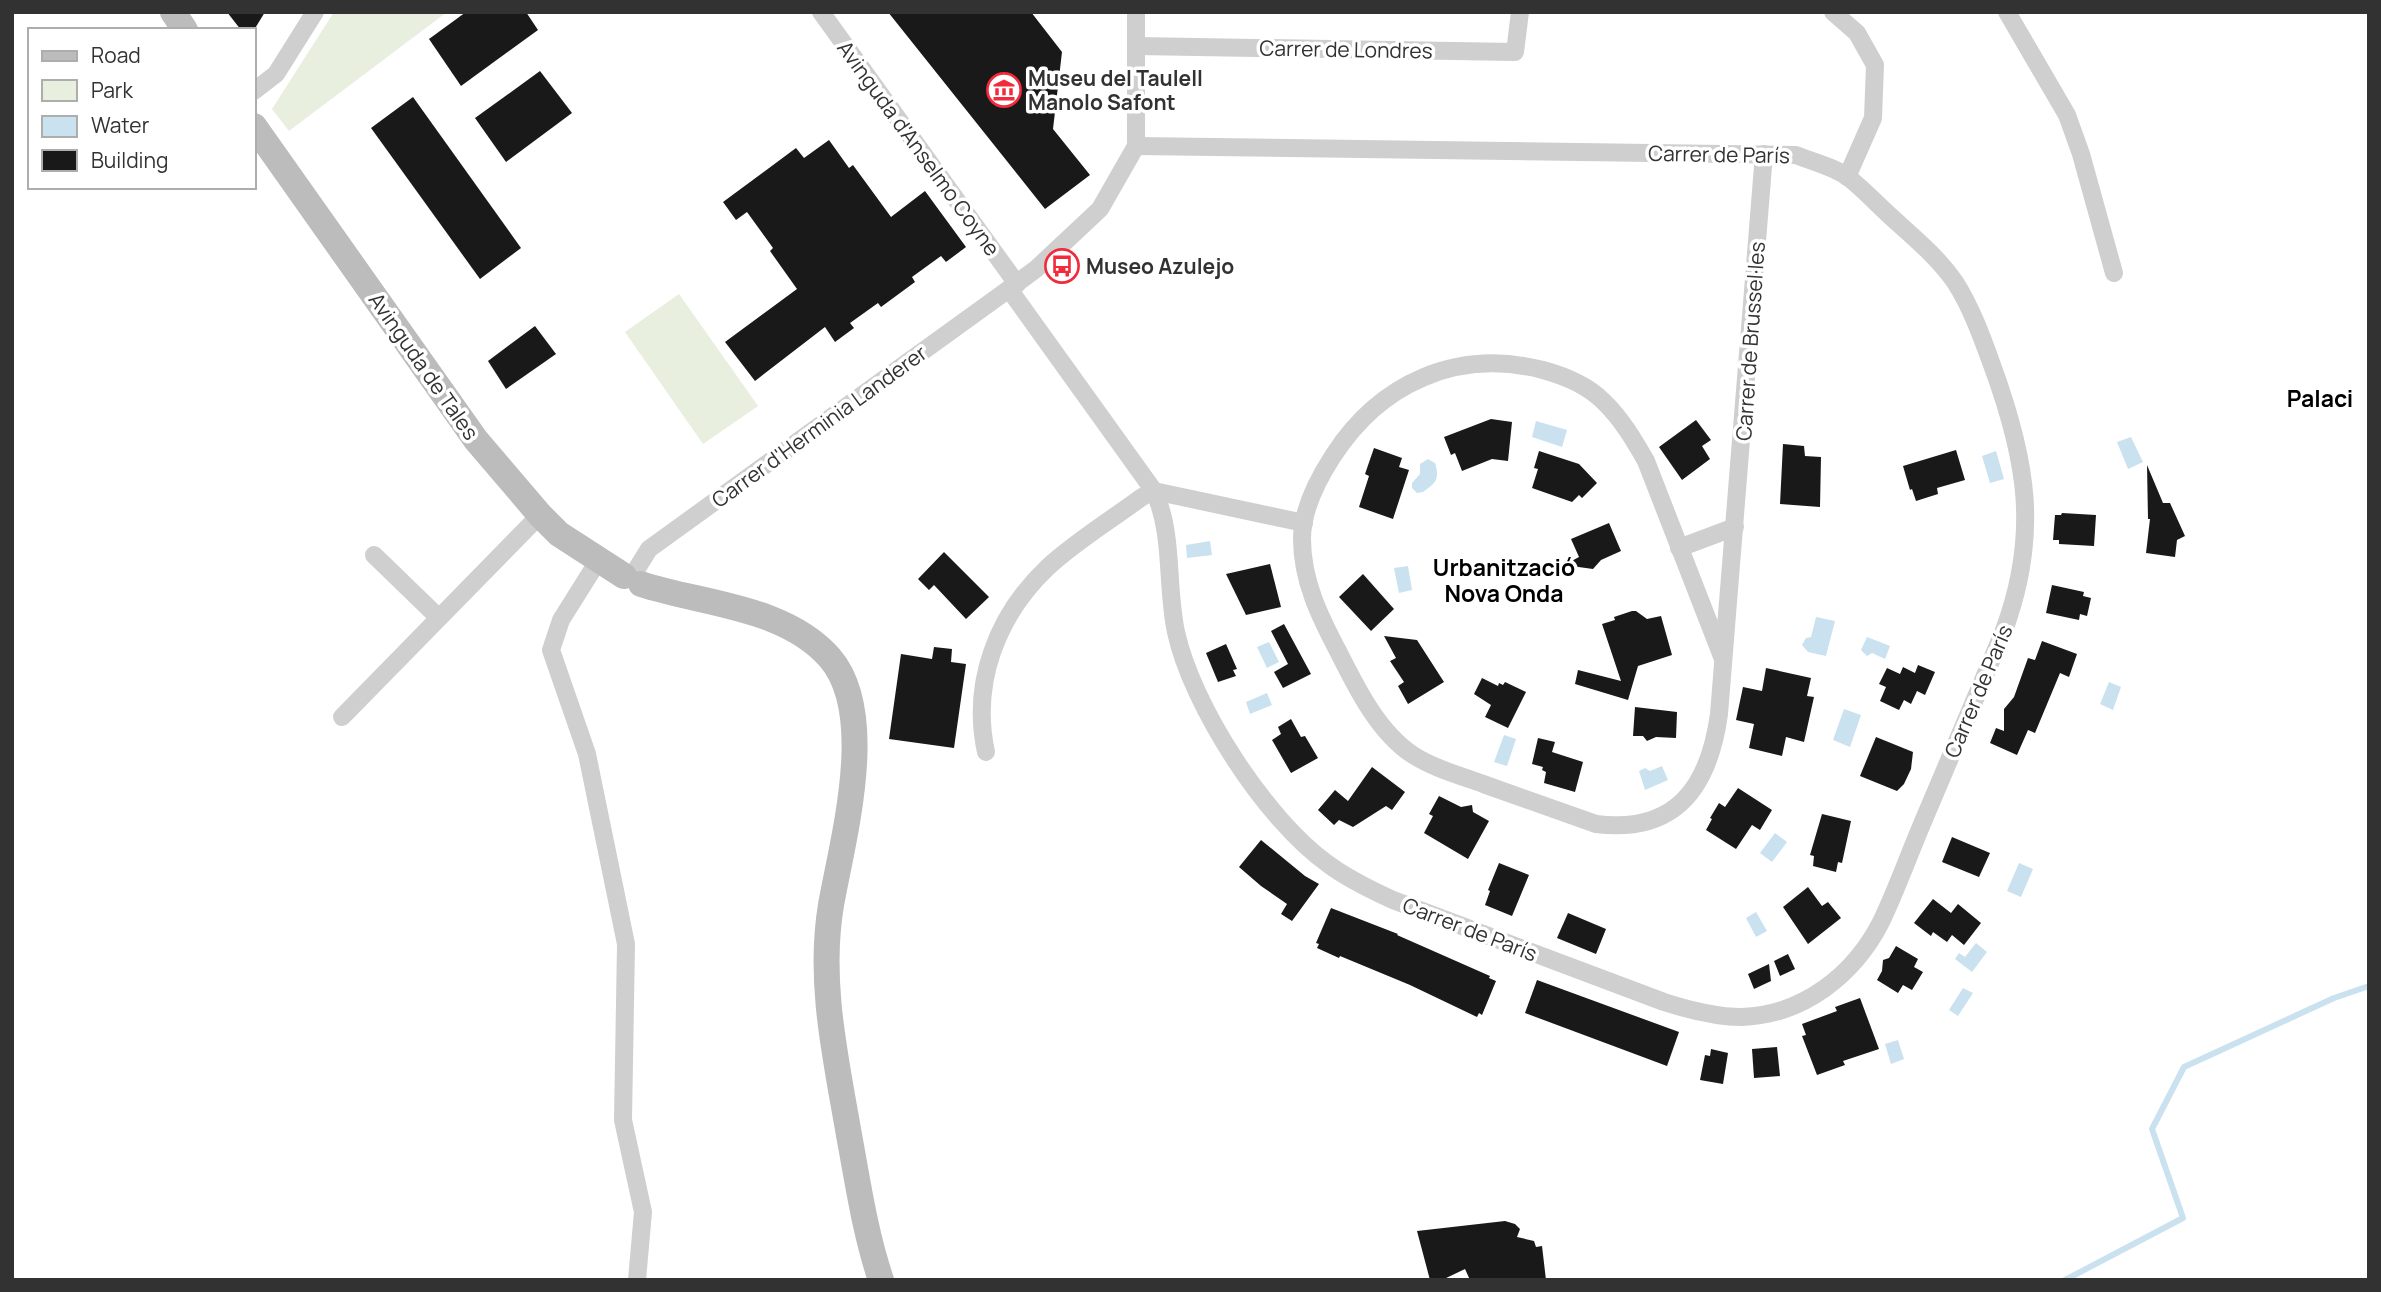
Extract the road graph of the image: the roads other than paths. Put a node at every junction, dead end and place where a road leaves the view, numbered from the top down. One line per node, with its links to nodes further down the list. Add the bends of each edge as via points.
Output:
1 (173, 12): 8 (main road)
2 (315, 12): 10 (street, via 276,74)
3 (821, 12): 16 (street, Avinguda d'Anselmo Coyne)
4 (1136, 12): 9 (street)
5 (1520, 12): 9 (street, Carrer de Londres, via 1515,52)
6 (1833, 12): 14 (street, via 1857,33 1875,65 1873,118)
7 (2007, 12): 15 (street, via 2067,115)
8 (184, 28)
9 (1136, 46): 12 (street)
10 (256, 89)
11 (256, 129): 18 (main road, Avinguda de Tales, via 476,440)
12 (1136, 146): 13 (street, Carrer de París); 16 (street, Carrer d'Herminia Landerer, via 1100,209)
13 (1765, 154): 14 (street, Carrer de París, via 1796,155); 20 (street, Carrer de Brussel·les)
14 (1847, 177): 17 (street, Carrer de París, via 1933,255 1955,283 1979,330 2013,426 2022,468 2026,533 2013,607 1881,923 1848,969 1822,992 1801,1002 1742,1017 1677,1006 1393,900 1327,864 1282,820 1211,722 1178,642 1164,517)
15 (2114, 273)
16 (1013, 287): 17 (street, Avinguda d'Anselmo Coyne); 24 (street, Carrer d'Herminia Landerer, via 649,549)
17 (1154, 491): 19 (street); 28 (street, via 1049,566 1010,612 985,678 982,718)
18 (540, 514): 23 (main road, Avinguda de Tales, via 559,534); 25 (street)
19 (1304, 523): 21 (street, Carrer de Brussel·les, via 1333,456 1363,417 1384,399 1444,370 1511,364 1570,379 1602,399 1646,461); 26 (street, Carrer de Brussel·les, via 1304,568 1317,609 1353,679 1396,740 1411,753 1451,772 1596,824 1633,825 1660,817 1699,784 1717,732)
20 (1735, 527): 21 (street); 26 (street, Carrer de Brussel·les)
21 (1679, 548): 26 (street, Carrer de Brussel·les)
22 (374, 555): 25 (street)
23 (598, 561): 24 (main road, Avinguda de Tales); 29 (street, via 561,620 551,650 587,754 626,944 623,1120 643,1212)
24 (634, 577): 30 (main road, Avinguda de Tales, via 661,590 739,608 808,639 830,658 852,704 853,787 829,923 829,1023)
25 (438, 617): 27 (street)
26 (1723, 659)
27 (342, 717)
28 (986, 751)
29 (637, 1280)
30 (881, 1280)

